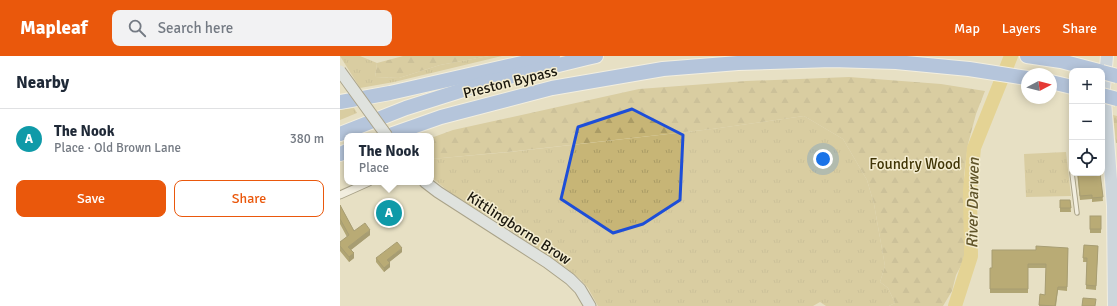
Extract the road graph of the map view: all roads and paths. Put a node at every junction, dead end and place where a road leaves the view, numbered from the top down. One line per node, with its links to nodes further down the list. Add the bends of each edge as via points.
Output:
1 (553, 56): 14 (highway, via 390,94)
2 (596, 56): 17 (highway, Preston Bypass, via 485,83 406,108)
3 (1027, 56): 5 (highway)
4 (1107, 56): 21 (main road, via 1104,88 1106,127)
5 (1088, 68)
6 (340, 71): 15 (street, bridge)
7 (1105, 73): 8 (highway, bridge)
8 (1117, 76)
9 (1021, 77): 16 (highway, Preston Bypass, via 896,62 832,60 738,63 664,69 552,88 441,117)
10 (1057, 83): 11 (highway)
11 (1069, 86)
12 (1105, 96): 13 (highway, bridge)
13 (1117, 99)
14 (340, 102)
15 (385, 133)
16 (396, 133)
17 (340, 134)
18 (1072, 176): 23 (lane)
19 (362, 185): 22 (street)
20 (429, 185): 25 (street, Kittlingborne Brow, via 570,279 580,289)
21 (1114, 186): 24 (main road)
22 (340, 195)
23 (1077, 212)
24 (1116, 279): 26 (main road)
25 (590, 306)
26 (1114, 306)

